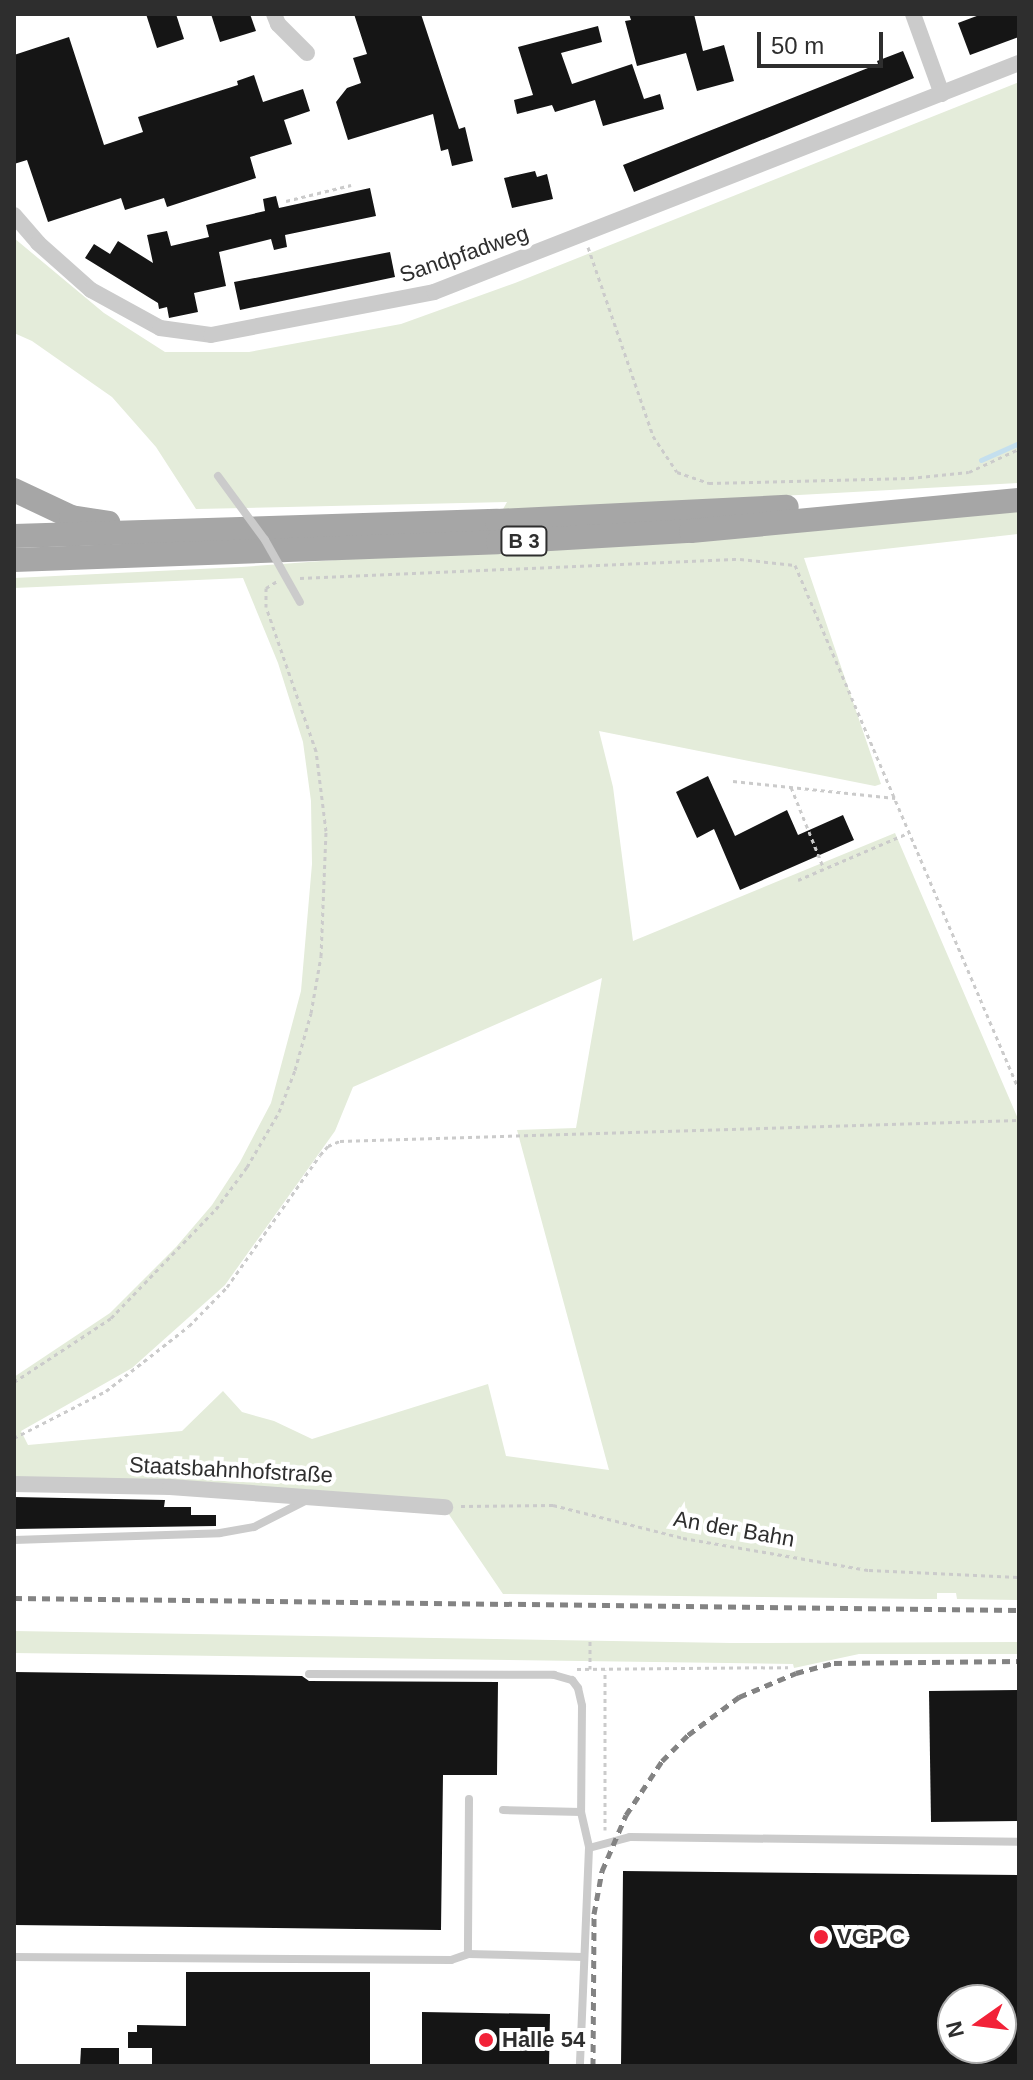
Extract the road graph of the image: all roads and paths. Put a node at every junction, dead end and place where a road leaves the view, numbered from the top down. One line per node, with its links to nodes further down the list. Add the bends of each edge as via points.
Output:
1 (274, 14): 3 (street)
2 (913, 14): 5 (street)
3 (307, 53)
4 (1019, 63): 5 (street, Sandpfadweg)
5 (942, 94): 9 (street, Sandpfadweg)
6 (351, 185): 7 (path)
7 (286, 201)
8 (14, 215): 9 (street, Sandpfadweg, via 91,290 160,328 211,335 434,292)
9 (584, 235): 10 (path, via 653,436 677,472 709,483 910,478 969,472)
10 (1019, 449)
11 (218, 476): 20 (lane, bridge, via 265,540)
12 (14, 490): 15 (main road, via 71,517)
13 (1019, 492): 15 (main road, B 3, via 708,511)
14 (1019, 500): 17 (main road, B 3, via 647,534)
15 (167, 533): 16 (main road, B 3)
16 (14, 536)
17 (14, 560)
18 (290, 579): 23 (path, via 740,559 795,565)
19 (279, 580): 29 (path, via 266,588 266,607 316,751 326,831 321,956 295,1070 279,1112 216,1209 111,1318)
20 (300, 602)
21 (733, 781): 22 (path)
22 (790, 786): 23 (path); 25 (path)
23 (895, 798): 24 (path)
24 (908, 833): 25 (path); 27 (path)
25 (824, 869): 26 (path)
26 (798, 880)
27 (1019, 1090)
28 (1019, 1120): 30 (path, via 340,1141 320,1155 227,1287 189,1326 106,1391)
29 (14, 1382)
30 (14, 1438)
31 (14, 1484): 32 (street, Staatsbahnhofstraße)
32 (314, 1496): 33 (street, Staatsbahnhofstraße); 34 (lane, via 278,1518 220,1533)
33 (445, 1507): 35 (path, An der Bahn, via 553,1505 683,1538 869,1570)
34 (14, 1540)
35 (1019, 1577)
36 (590, 1641): 38 (path)
37 (788, 1667): 39 (path)
38 (590, 1669): 39 (path); 41 (path)
39 (605, 1669): 45 (path)
40 (309, 1674): 41 (lane)
41 (554, 1675): 44 (lane, via 572,1680 582,1696)
42 (469, 1799): 48 (lane)
43 (503, 1810): 44 (lane)
44 (581, 1812): 47 (lane)
45 (605, 1842): 46 (lane, via 630,1837); 47 (lane)
46 (1019, 1842)
47 (589, 1848): 50 (lane)
48 (468, 1954): 49 (lane, via 451,1960); 50 (lane)
49 (14, 1957)
50 (583, 1957): 51 (lane)
51 (580, 2066)

